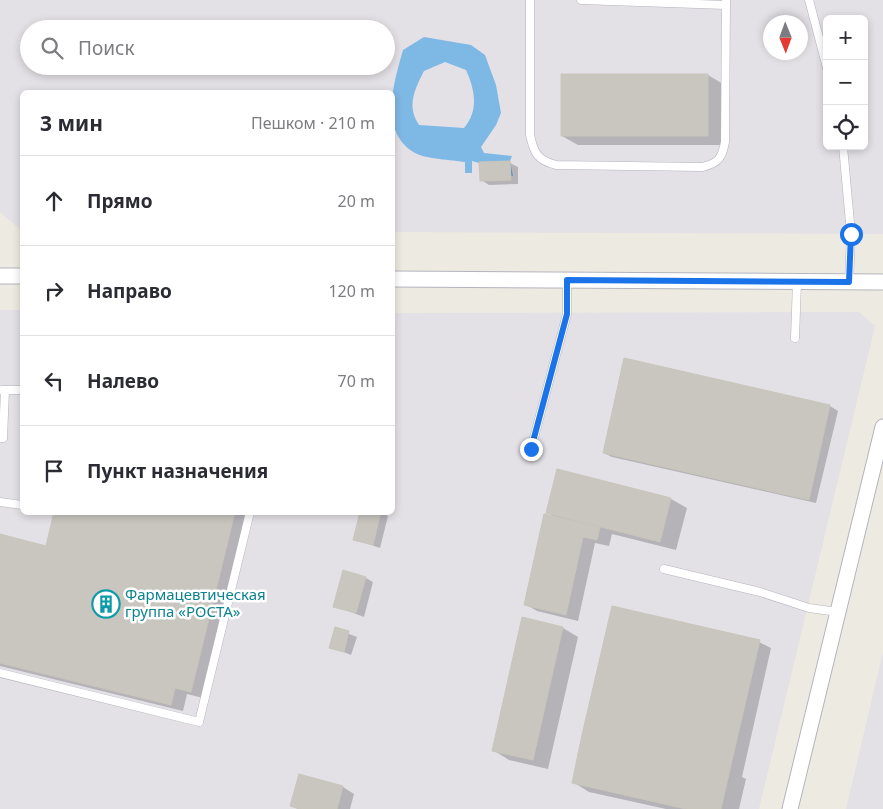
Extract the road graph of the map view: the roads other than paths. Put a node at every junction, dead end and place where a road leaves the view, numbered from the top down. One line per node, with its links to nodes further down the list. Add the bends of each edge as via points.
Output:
1 (530, 0): 4 (lane, via 530,135 533,150 543,162 556,166 702,167 715,164 723,156 725,142)
2 (581, 0): 4 (lane)
3 (809, 0): 5 (lane)
4 (726, 2)
5 (825, 60)
6 (843, 150): 12 (lane, via 851,234)
7 (0, 276): 8 (street)
8 (20, 276)
9 (395, 279): 10 (street)
10 (567, 280): 11 (street); 19 (lane, via 567,314)
11 (797, 282): 12 (street); 14 (lane)
12 (849, 282): 13 (street)
13 (883, 282)
14 (795, 338)
15 (3, 390): 16 (lane); 18 (lane, via 3,438)
16 (20, 390)
17 (883, 427): 24 (street)
18 (0, 438)
19 (531, 449)
20 (0, 502): 21 (lane)
21 (20, 505)
22 (249, 515): 25 (lane, via 199,722)
23 (664, 569): 24 (lane, via 760,592 809,608)
24 (838, 612): 26 (street)
25 (0, 673)
26 (790, 809)

